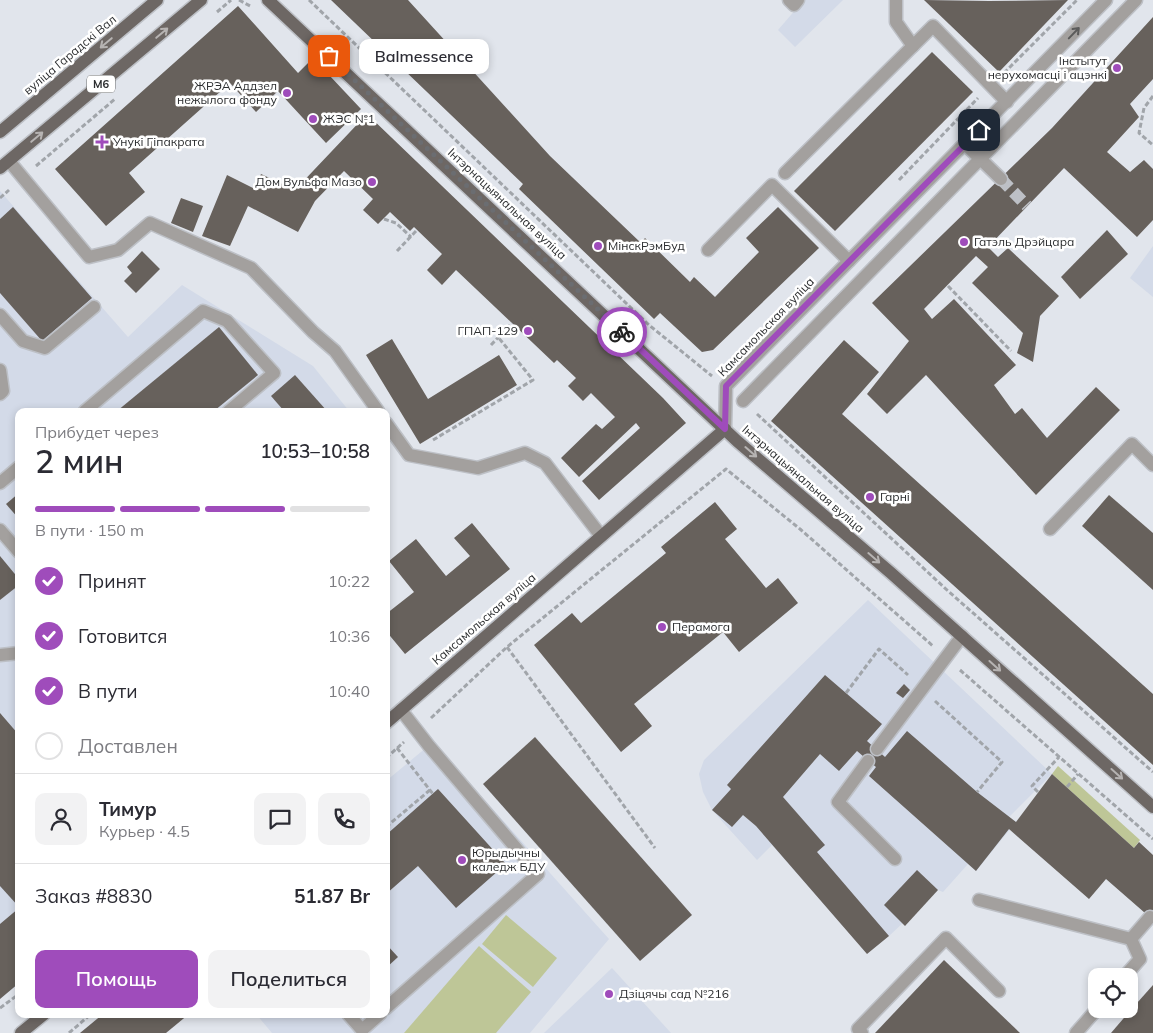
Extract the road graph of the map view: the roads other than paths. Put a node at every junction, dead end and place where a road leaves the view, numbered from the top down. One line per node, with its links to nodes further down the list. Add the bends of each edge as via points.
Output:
1 (157, 0): 11 (main road, вуліца Гарадскі Вал / М6, one-way to 11)
2 (201, 0): 14 (main road, М6, one-way to 2)
3 (268, 0): 28 (main road, Інтэрнацыянальная вуліца)
4 (788, 0): 5 (street, via 794,5)
5 (798, 0)
6 (896, 0): 9 (street, via 896,22)
7 (1106, 0): 10 (street, Камсамольская вуліца, one-way to 7)
8 (1136, 0): 13 (street)
9 (913, 46): 10 (street, via 933,26); 15 (street)
10 (1007, 102): 12 (street, Камсамольская вуліца)
11 (0, 132)
12 (965, 144): 13 (street); 18 (street, Камсамольская вуліца)
13 (980, 158): 16 (street); 23 (street)
14 (4, 165): 26 (street, via 89,257 118,250 150,224 251,268 335,351)
15 (785, 173)
16 (1002, 179)
17 (708, 250): 18 (street, via 772,185)
18 (849, 261): 28 (street, Камсамольская вуліца, via 726,386)
19 (94, 307): 20 (street, via 45,348 23,341)
20 (0, 315)
21 (0, 370): 22 (street, via 3,391)
22 (0, 394)
23 (743, 401)
24 (89, 408): 25 (street, via 203,311 227,321 274,373)
25 (233, 408)
26 (376, 408)
27 (390, 429): 34 (street, via 409,455 478,468 525,453 545,463)
28 (725, 429): 34 (main road, Камсамольская вуліца); 36 (main road, Інтэрнацыянальная вуліца, one-way to 36)
29 (1153, 465): 32 (street, via 1132,444)
30 (15, 470): 31 (street)
31 (0, 483)
32 (1050, 529)
33 (0, 530): 35 (street)
34 (601, 536): 39 (main road, Камсамольская вуліца)
35 (15, 547)
36 (962, 636): 41 (street); 43 (main road, Інтэрнацыянальная вуліца, one-way to 43)
37 (15, 653): 38 (street)
38 (0, 655)
39 (401, 710): 40 (main road, Камсамольская вуліца); 50 (street, via 538,874)
40 (390, 720)
41 (876, 749)
42 (868, 761): 44 (street, via 838,802)
43 (1153, 807)
44 (895, 859)
45 (979, 900): 47 (street)
46 (1150, 918): 47 (street)
47 (1131, 939): 48 (street, via 1140,959)
48 (1132, 968)
49 (999, 991): 56 (street, via 946,938 858,1030)
50 (390, 1004)
51 (39, 1018): 55 (main road)
52 (352, 1018): 53 (street, via 362,1030)
53 (376, 1018)
54 (1089, 1018): 57 (street)
55 (21, 1033)
56 (862, 1033)
57 (1076, 1033)

